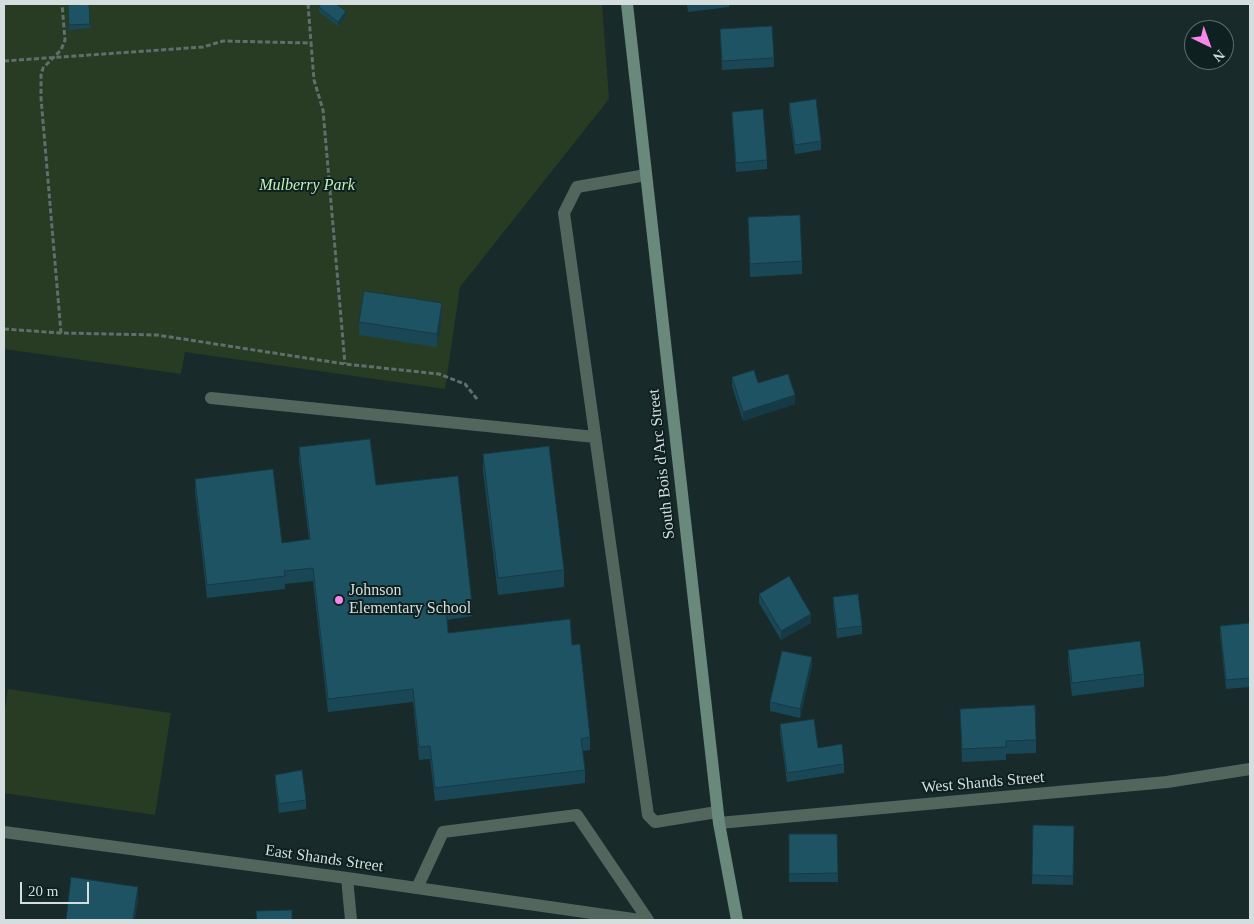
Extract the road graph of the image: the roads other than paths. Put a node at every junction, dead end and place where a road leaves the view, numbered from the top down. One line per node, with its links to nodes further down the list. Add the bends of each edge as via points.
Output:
1 (627, 4): 2 (main road, South Bois d'Arc Street)
2 (646, 175): 4 (street, West Shands Street, via 577,187 564,213); 6 (main road, South Bois d'Arc Street)
3 (210, 398): 4 (street)
4 (595, 437): 6 (street, West Shands Street, via 648,816 655,822)
5 (1250, 770): 6 (street, West Shands Street, via 1167,782)
6 (718, 818): 13 (main road, South Bois d'Arc Street)
7 (4, 832): 8 (street, East Shands Street)
8 (347, 878): 9 (street, East Shands Street); 10 (street)
9 (417, 888): 11 (street, East Shands Street); 12 (street, via 443,832 577,815)
10 (351, 920)
11 (640, 920)
12 (648, 920)
13 (737, 920)

